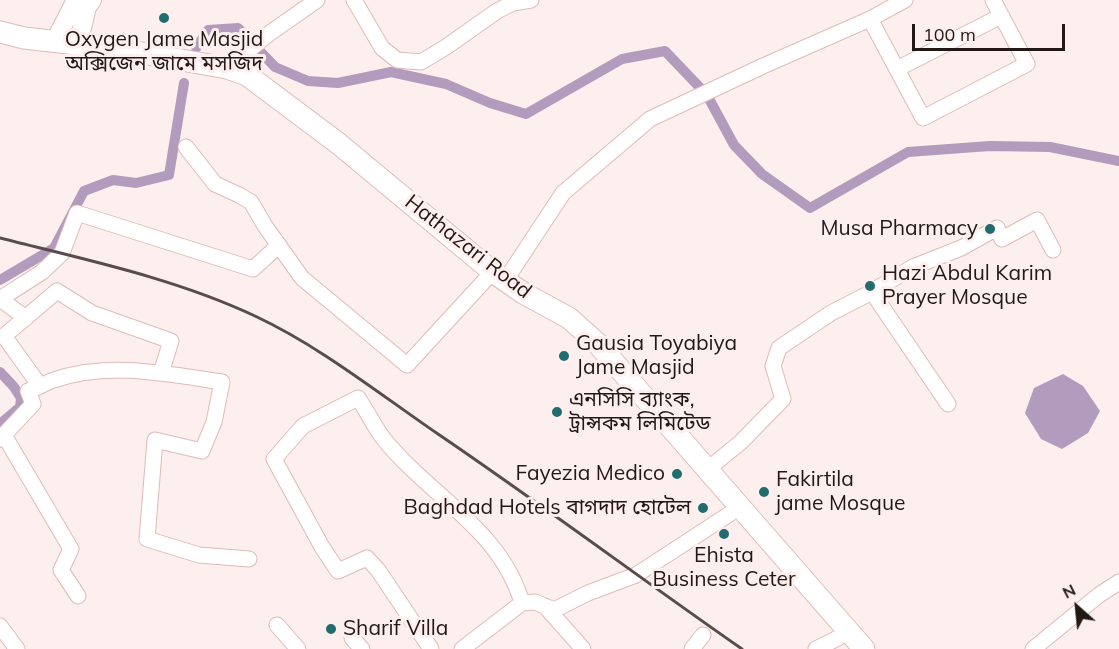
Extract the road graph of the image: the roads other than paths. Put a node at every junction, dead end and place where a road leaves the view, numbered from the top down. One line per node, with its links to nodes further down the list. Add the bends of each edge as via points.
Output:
1 (76, 0): 11 (main road)
2 (92, 0): 12 (main road)
3 (317, 0): 14 (street)
4 (354, 0): 5 (street, via 382,48 397,60 421,62 496,11)
5 (531, 0)
6 (905, 0): 9 (street)
7 (993, 0): 8 (street)
8 (1001, 16): 15 (street); 15 (street, via 1027,63 924,118)
9 (870, 19): 15 (street); 19 (street, via 650,119 563,193)
10 (0, 34): 11 (highway, Hathazari Road)
11 (56, 43): 12 (highway, Hathazari Road)
12 (78, 45): 14 (highway, Hathazari Road)
13 (0, 47): 19 (highway, Hathazari Road, via 172,67 240,84 287,116)
14 (235, 61): 19 (highway, Hathazari Road, via 247,75 339,144)
15 (897, 69)
16 (186, 147): 17 (street, via 215,184 251,202)
17 (279, 245): 19 (street, via 302,278 407,365); 21 (street, via 253,268 77,213 62,253 42,272 0,298)
18 (1053, 250): 20 (street, via 1037,220 1002,239 997,228 913,267)
19 (496, 279): 26 (highway, Hathazari Road, via 569,318 597,343); 27 (highway, Hathazari Road, via 584,342)
20 (872, 292): 24 (street); 26 (street, via 831,313 779,348 773,366 783,399)
21 (26, 318): 22 (street, via 57,291 92,313 171,341); 23 (street, via 4,336)
22 (161, 373): 23 (street, via 102,370); 28 (street, via 222,382 214,422 202,451 155,440 147,539 199,555)
23 (40, 386): 25 (street, via 28,391 33,404)
24 (948, 404)
25 (2, 437): 30 (street, via 71,549 61,570)
26 (708, 469): 44 (highway, Hathazari Road)
27 (734, 511): 32 (street, via 636,575 554,610); 36 (highway, Hathazari Road)
28 (249, 559)
29 (1119, 582): 45 (street)
30 (78, 596)
31 (522, 603): 32 (street); 39 (street, via 516,581 487,540 383,438 358,398 303,426 274,459 338,571 367,558); 40 (street)
32 (545, 606): 41 (street)
33 (277, 625): 38 (street)
34 (0, 626): 37 (street)
35 (703, 635): 42 (street)
36 (843, 643): 43 (street)
37 (17, 649)
38 (298, 649)
39 (430, 649)
40 (462, 649)
41 (583, 649)
42 (692, 649)
43 (816, 649)
44 (864, 649)
45 (1032, 649)

